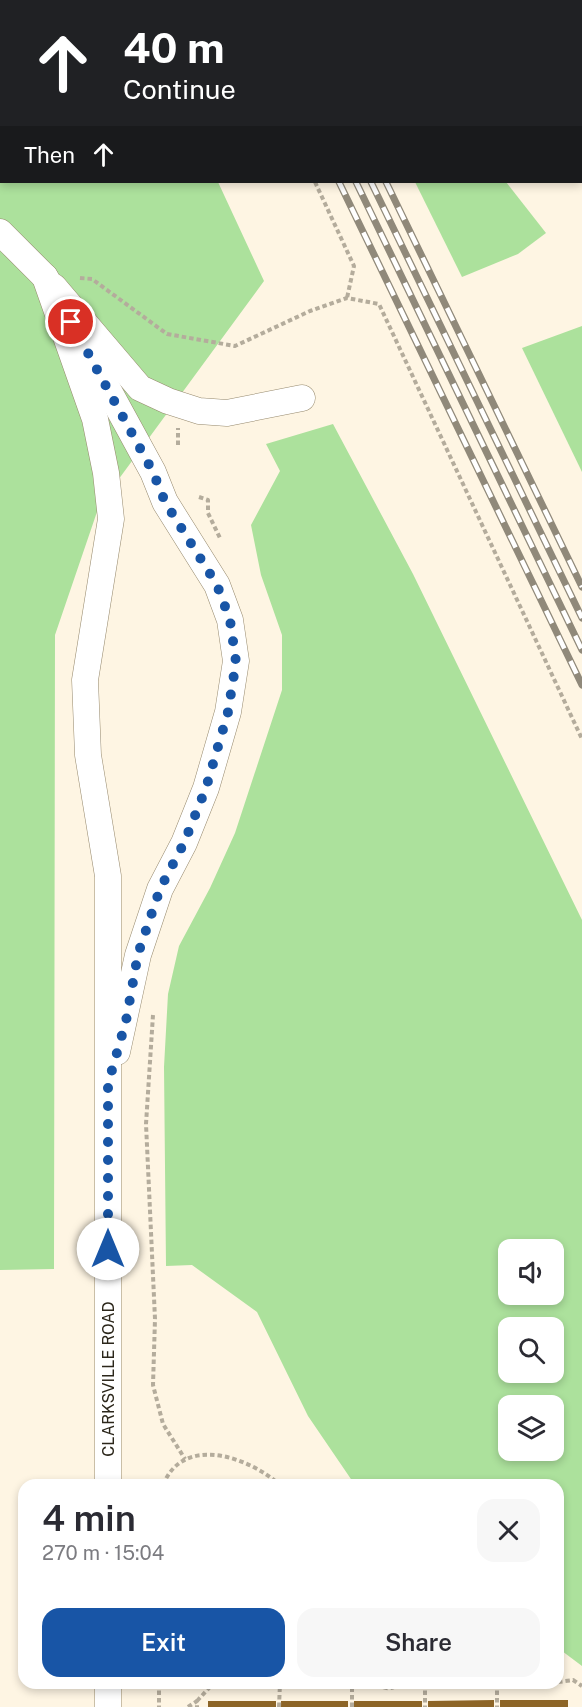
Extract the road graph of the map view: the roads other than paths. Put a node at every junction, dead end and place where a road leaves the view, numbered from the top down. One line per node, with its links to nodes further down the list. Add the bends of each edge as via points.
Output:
1 (0, 232): 2 (street)
2 (45, 277): 3 (street, via 140,388 199,411 227,413); 4 (street, CLARKSVILLE ROAD, via 95,419 111,519 85,680 88,755 108,876); 4 (street, via 153,472 165,502 217,585 230,620 236,662 228,712 206,788 160,889 138,954 126,1021)
3 (302, 398)
4 (108, 1084): 5 (street, CLARKSVILLE ROAD)
5 (108, 1479)
6 (108, 1689): 7 (street)
7 (108, 1707)

